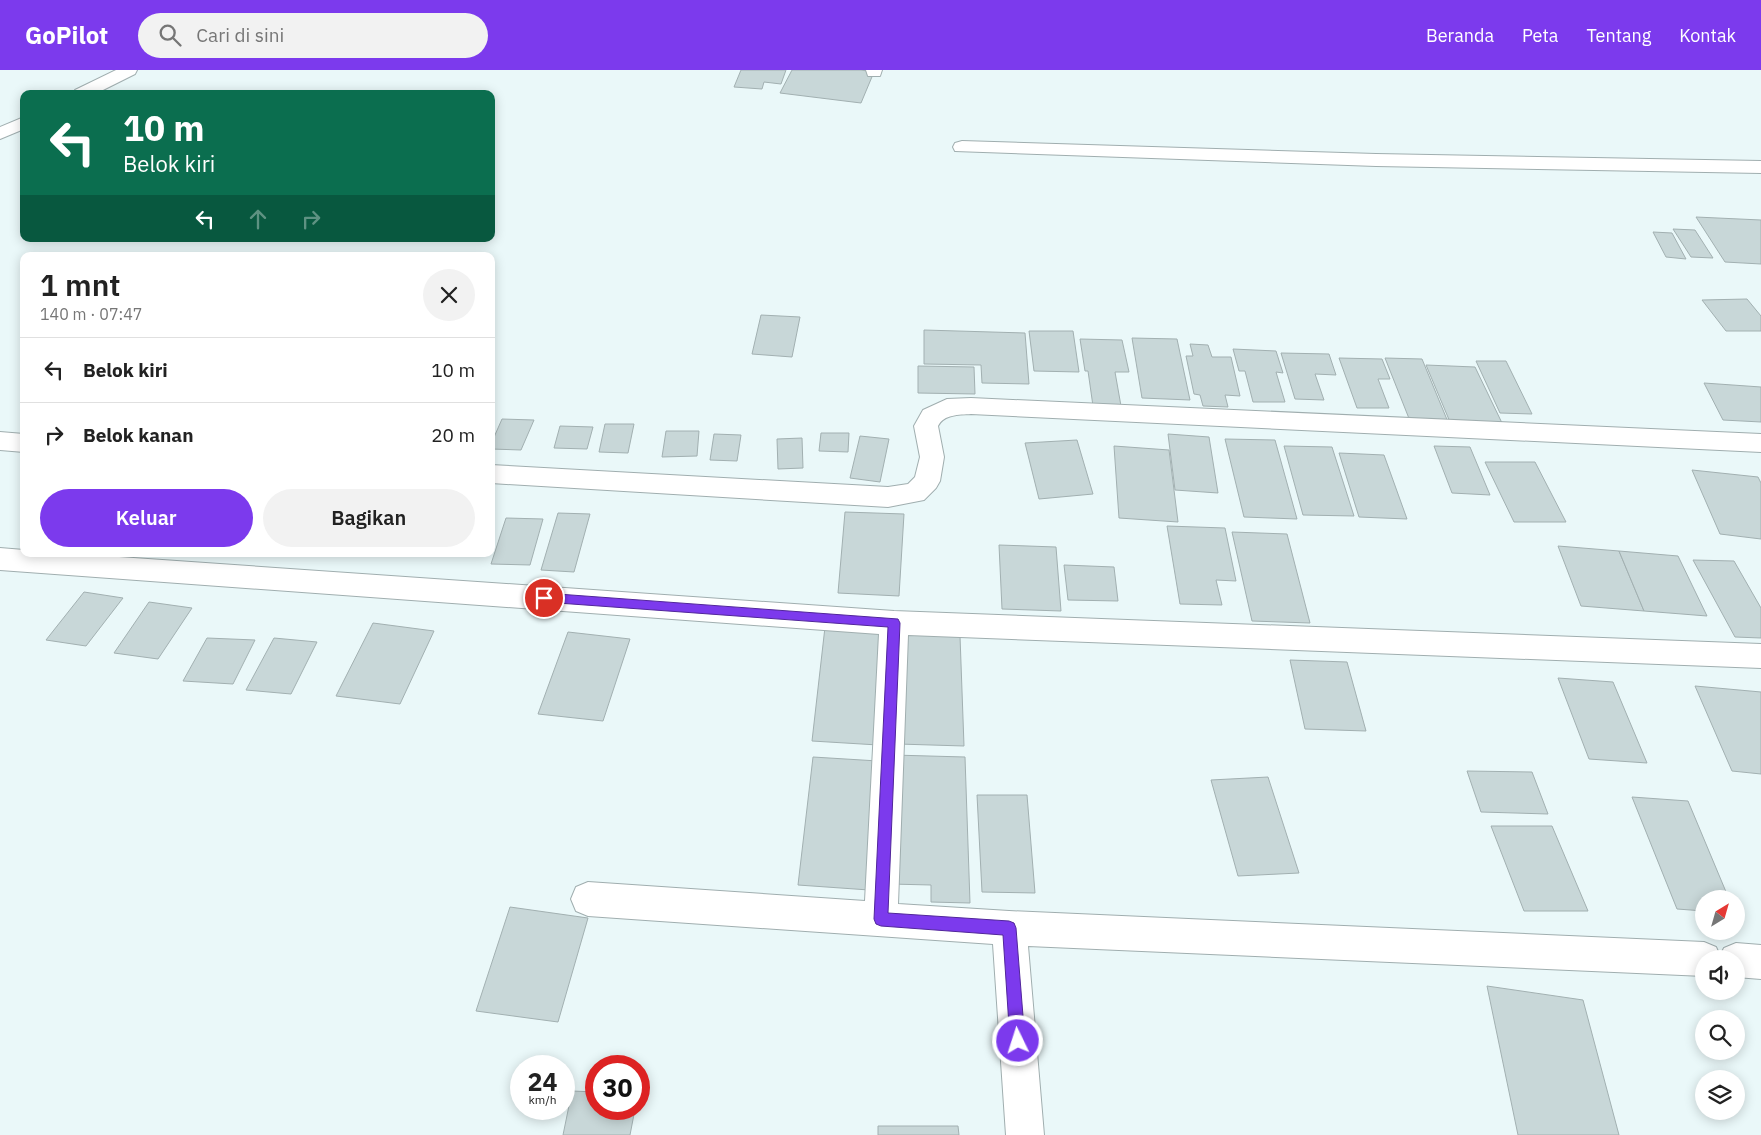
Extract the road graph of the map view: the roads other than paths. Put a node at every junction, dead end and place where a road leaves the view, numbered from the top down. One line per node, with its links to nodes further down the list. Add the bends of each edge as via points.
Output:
1 (129, 70): 2 (street)
2 (89, 90)
3 (20, 124): 4 (street)
4 (0, 134)
5 (962, 147): 6 (street, via 1366,160)
6 (1761, 167)
7 (0, 441): 8 (street)
8 (20, 443)
9 (1761, 443): 10 (street, via 971,406 947,408 931,416 926,426 932,457 927,481 915,493 888,497)
10 (495, 474)
11 (0, 560): 12 (street)
12 (894, 623): 13 (street); 15 (street)
13 (1761, 656)
14 (588, 899): 15 (street)
15 (881, 919): 16 (street)
16 (1009, 928): 17 (street); 20 (street)
17 (1695, 959)
18 (1745, 961): 19 (street)
19 (1761, 962)
20 (1025, 1135)

